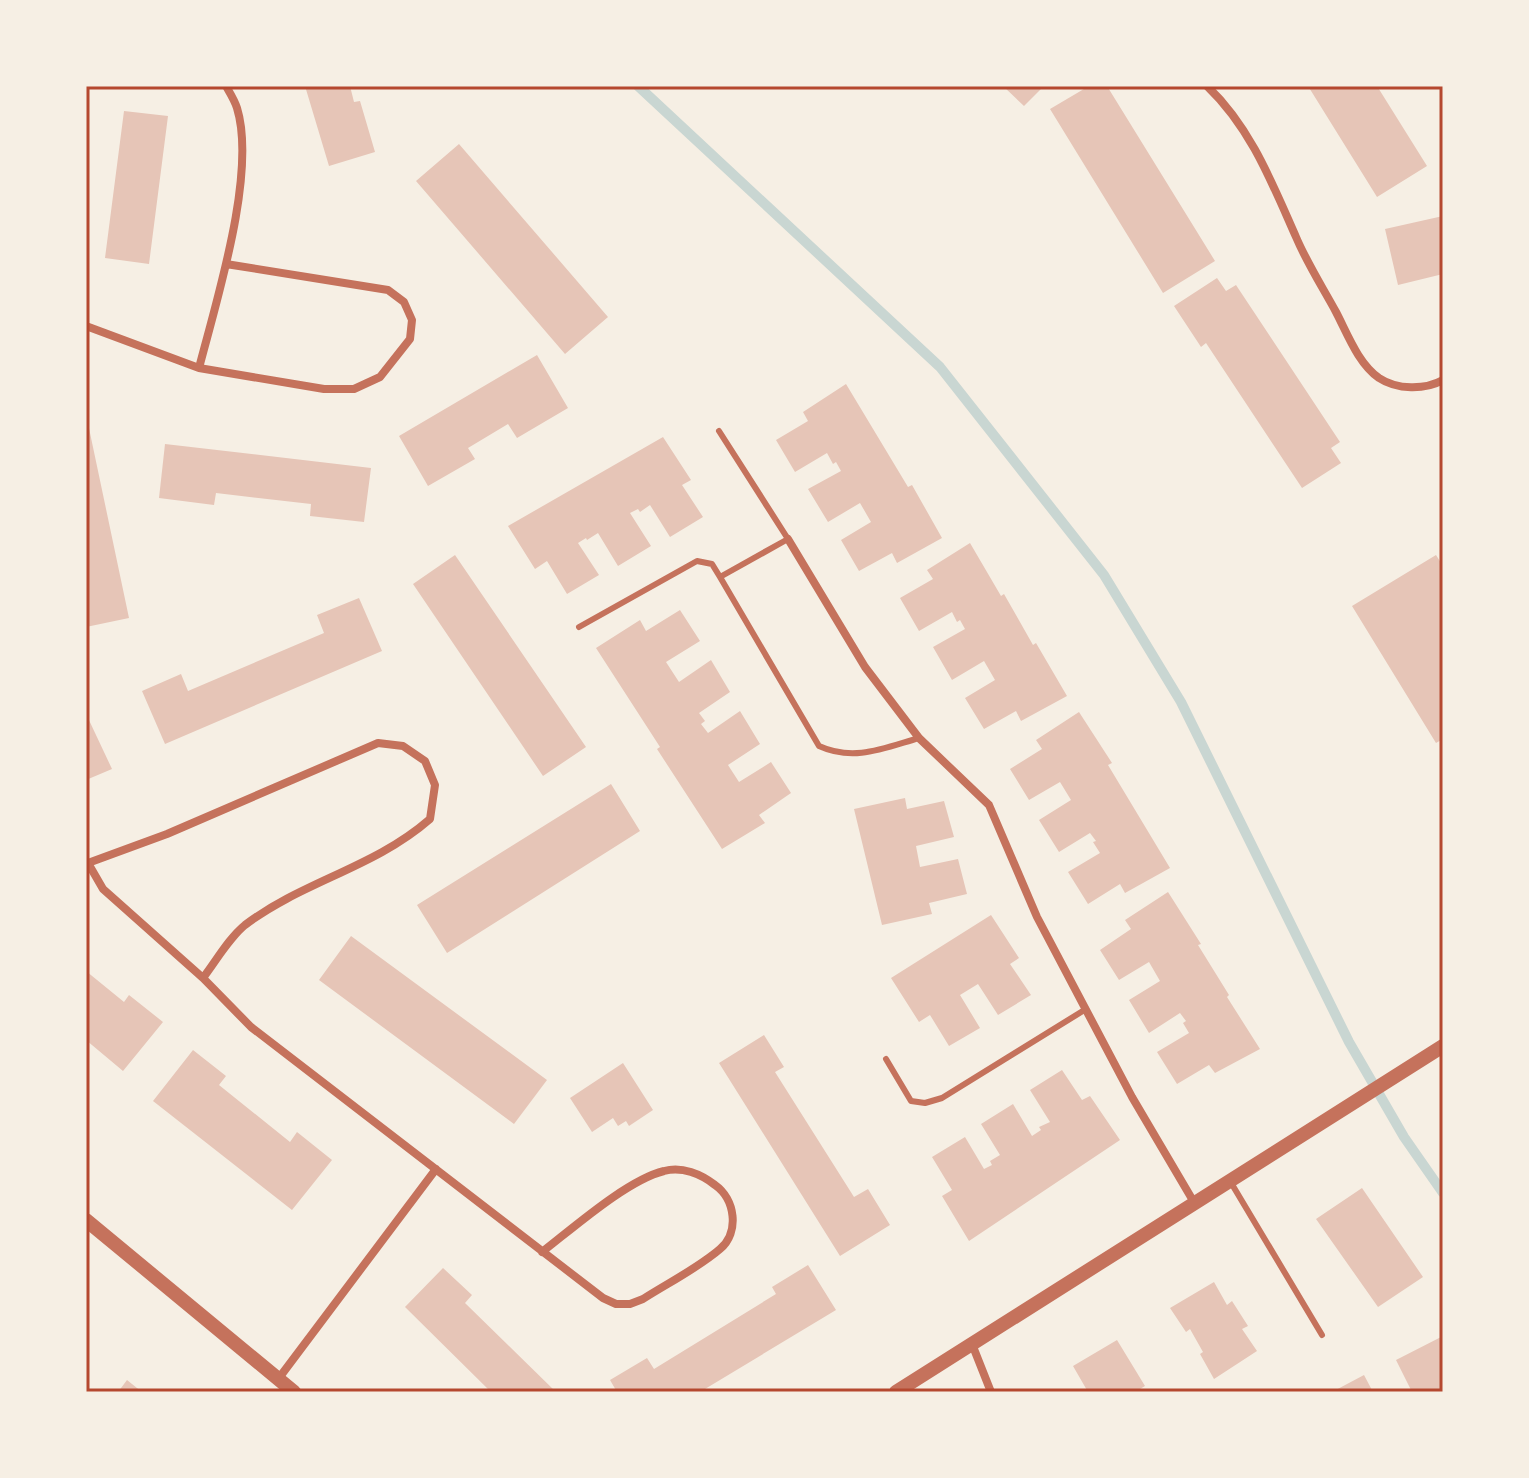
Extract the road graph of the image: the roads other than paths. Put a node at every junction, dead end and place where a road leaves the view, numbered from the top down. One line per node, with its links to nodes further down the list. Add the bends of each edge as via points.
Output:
1 (226, 86): 3 (street, via 238,109 243,166)
2 (1207, 86): 6 (street, via 1231,112 1269,174 1297,240 1361,359 1380,378 1406,388)
3 (226, 264): 5 (street); 5 (street, via 388,290 404,302 412,320 410,339 380,377 354,389 324,389)
4 (86, 326): 5 (street)
5 (199, 368)
6 (1443, 380)
7 (719, 431): 8 (lane)
8 (788, 539): 9 (lane); 11 (street, via 865,667)
9 (720, 577): 10 (lane, via 712,564 697,561); 11 (lane, via 819,746 836,754 865,753)
10 (579, 627)
11 (919, 738): 13 (street, via 989,805 1037,917)
12 (203, 978): 12 (street, via 103,889 88,863 378,743 403,746 425,761 435,785 430,819 406,840 275,905 242,928); 16 (street, via 251,1027)
13 (1086, 1009): 15 (lane, via 942,1098 925,1103 911,1101); 18 (street)
14 (1443, 1046): 17 (street)
15 (886, 1059)
16 (436, 1169): 20 (street); 23 (street)
17 (1230, 1181): 18 (street); 21 (lane)
18 (1195, 1204): 22 (street)
19 (86, 1220): 23 (street)
20 (542, 1252): 20 (street, via 578,1222 665,1170 694,1172 718,1187 731,1205 733,1227 722,1247 630,1304 603,1298)
21 (1322, 1335)
22 (972, 1344): 25 (street); 26 (street)
23 (279, 1378): 24 (street)
24 (294, 1392)
25 (896, 1392)
26 (991, 1392)

